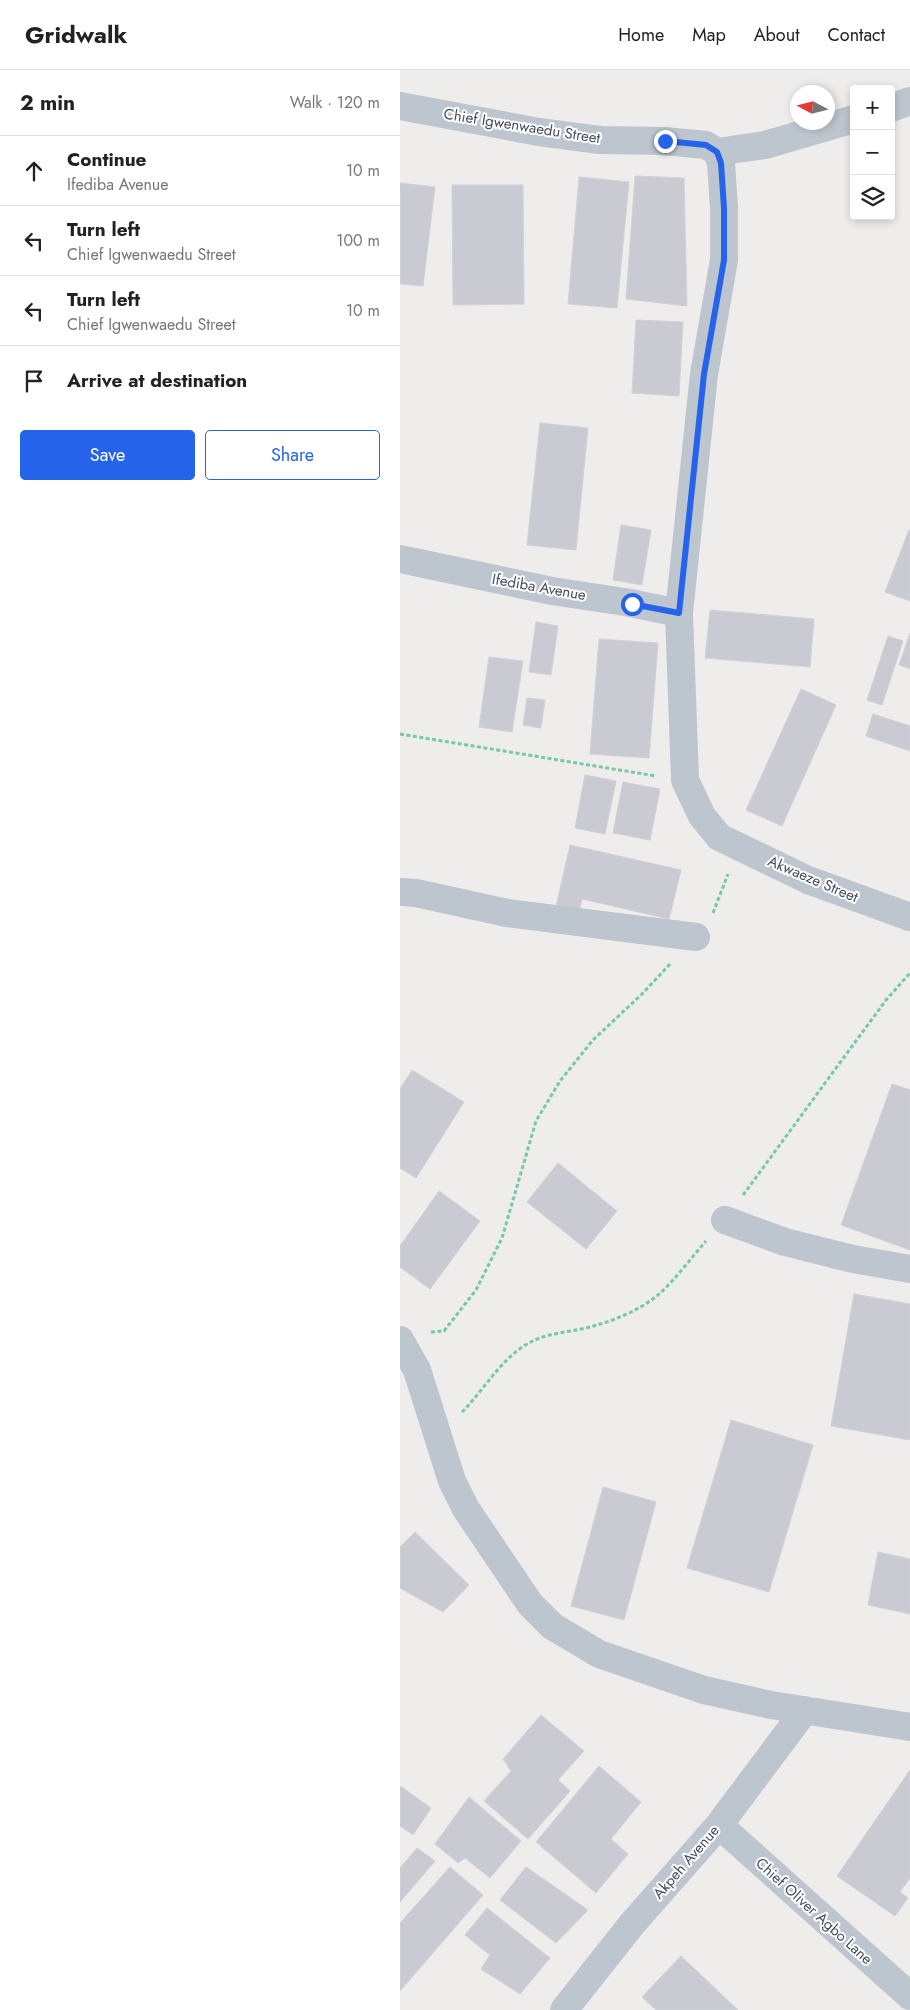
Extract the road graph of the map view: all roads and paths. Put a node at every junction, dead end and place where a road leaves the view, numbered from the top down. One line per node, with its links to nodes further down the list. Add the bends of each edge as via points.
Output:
1 (910, 101): 3 (street)
2 (400, 106): 5 (street, Chief Igwenwaedu Street, via 539,132 600,140 706,145)
3 (895, 107)
4 (850, 119): 5 (street, via 765,146)
5 (717, 152): 7 (street, via 721,163 724,208 724,260 704,374)
6 (400, 559): 7 (street, Ifediba Avenue)
7 (679, 613): 9 (street)
8 (400, 734): 9 (path)
9 (685, 780): 10 (street, via 702,816)
10 (728, 842): 12 (street, Akwaeze Street, via 808,880); 13 (path, via 713,912)
11 (400, 892): 13 (street, via 416,892 507,913)
12 (910, 917)
13 (696, 937): 17 (path, via 593,1040 560,1081 536,1121 502,1238 476,1290 444,1331)
14 (910, 973): 15 (path, via 886,1000)
15 (725, 1220): 16 (street, via 785,1242); 19 (path, via 651,1300 596,1326 550,1334 524,1345)
16 (910, 1269)
17 (426, 1332)
18 (400, 1340): 19 (street, via 417,1370)
19 (438, 1436): 20 (street, via 452,1481 466,1509 530,1604 552,1626 599,1654 638,1669 704,1690)
20 (804, 1710): 21 (street); 22 (street, Akpeh Avenue)
21 (910, 1726)
22 (719, 1825): 23 (street, Chief Oliver Agbo Lane); 24 (street, Akpeh Avenue, via 632,1924)
23 (910, 1996)
24 (564, 2010)

